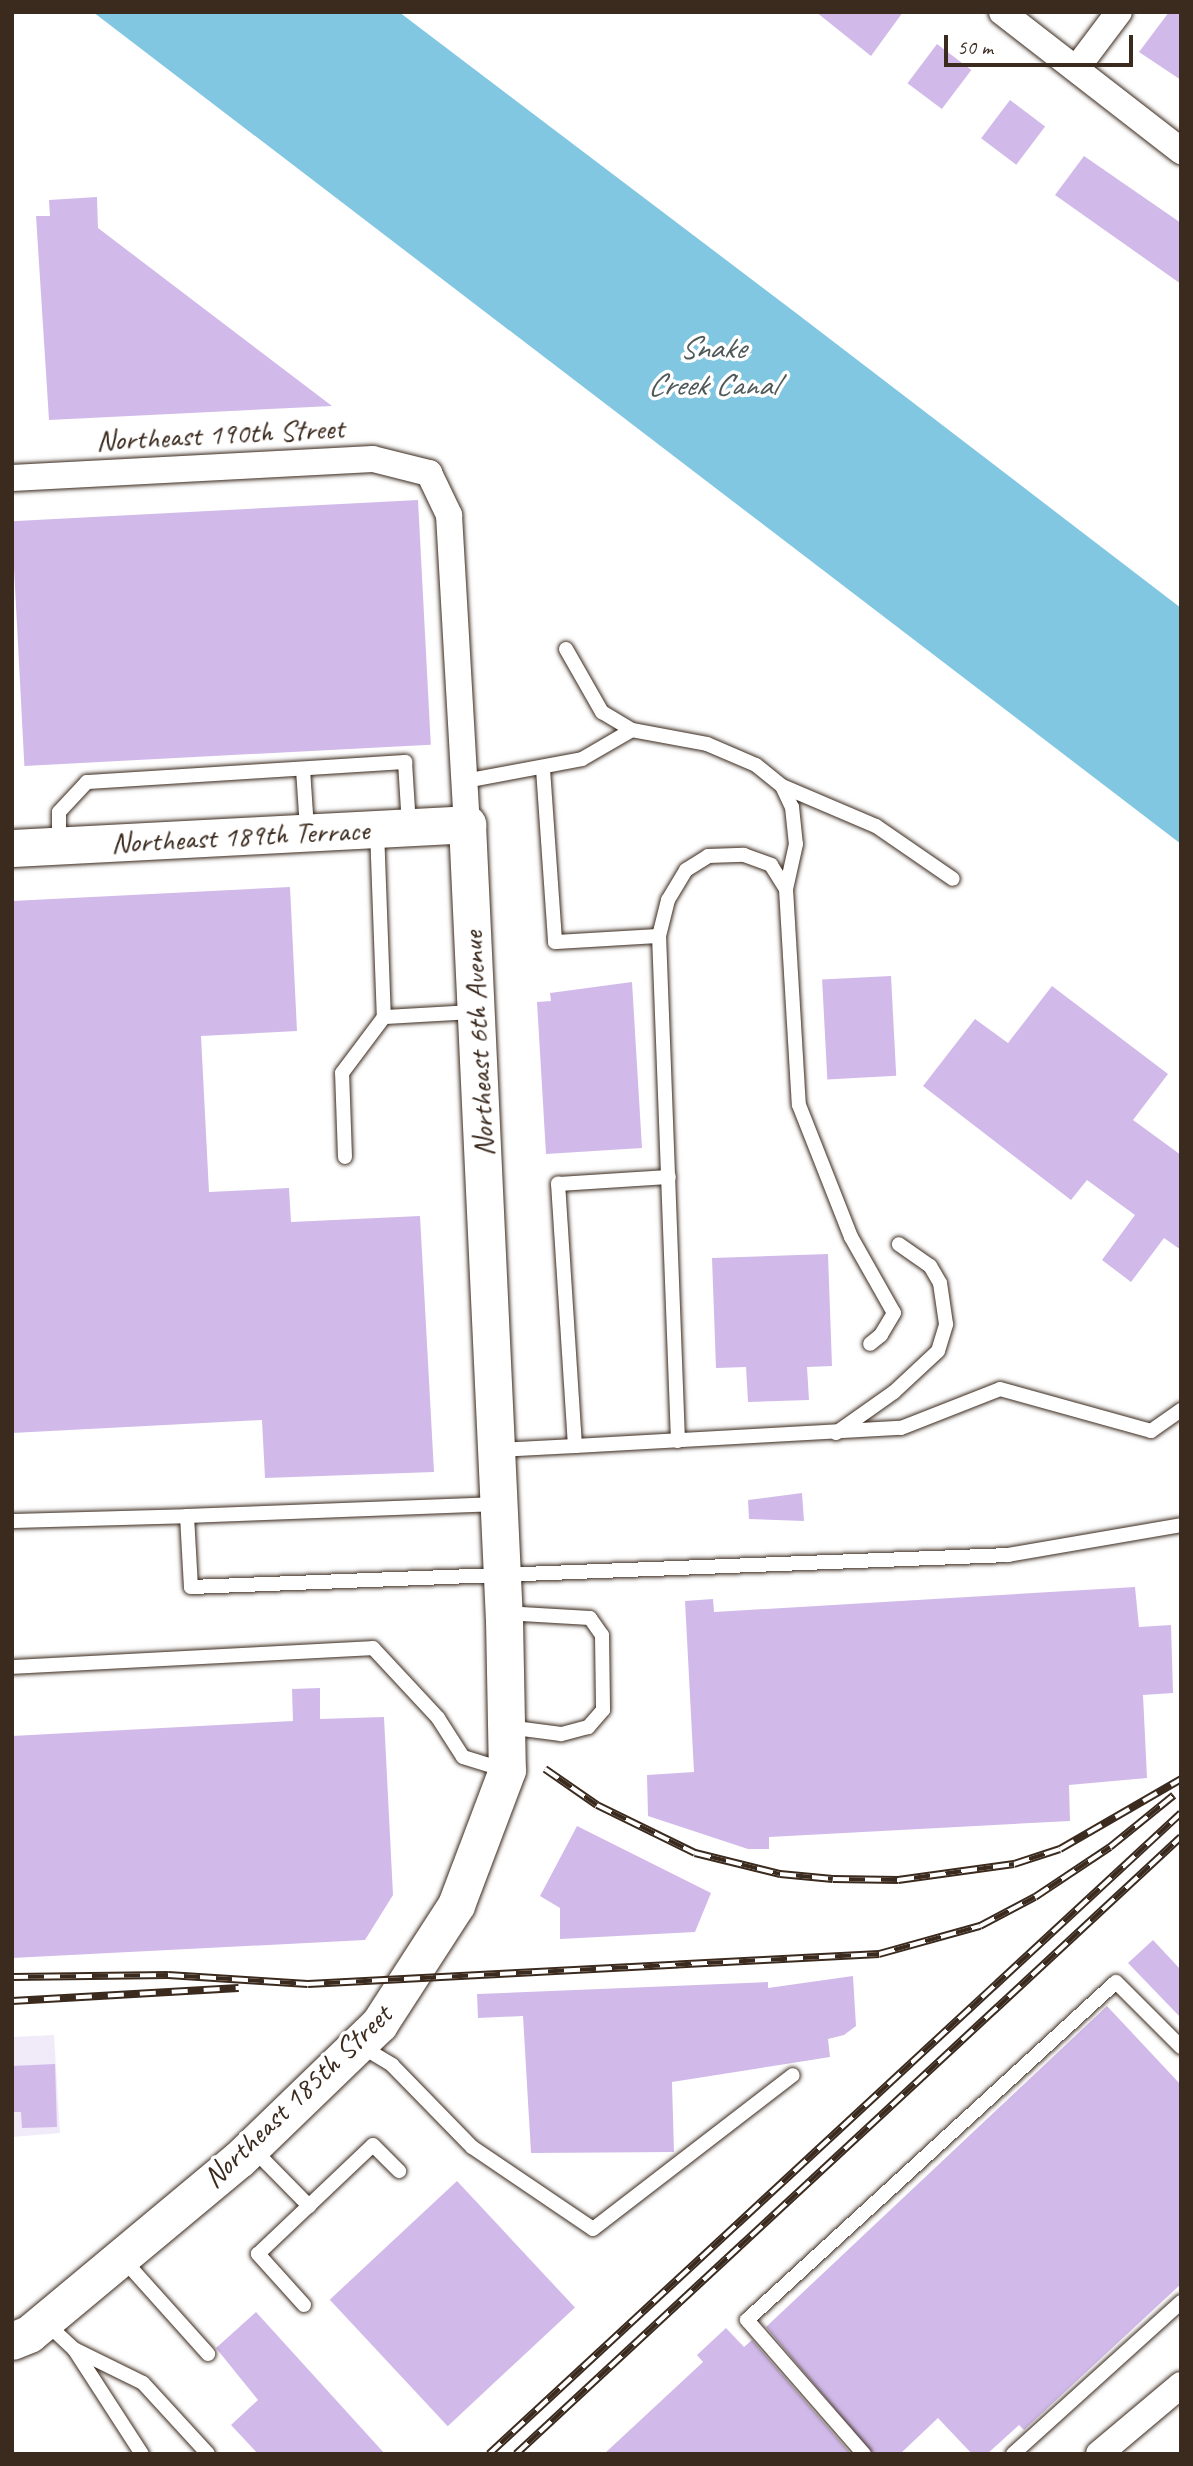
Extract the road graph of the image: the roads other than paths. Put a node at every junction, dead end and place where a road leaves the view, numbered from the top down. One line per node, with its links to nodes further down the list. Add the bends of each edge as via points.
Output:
1 (1002, 12): 3 (street)
2 (1119, 12): 3 (street)
3 (1076, 69): 4 (street)
4 (1181, 151)
5 (429, 473): 6 (street, Northeast 190th Street, via 373,459); 11 (street, Northeast 6th Avenue, via 449,515)
6 (12, 478)
7 (566, 649): 8 (lane, via 603,712)
8 (632, 730): 10 (lane, via 582,760); 12 (lane, via 707,744 756,765)
9 (303, 769): 14 (lane, via 405,762); 15 (lane); 16 (lane, via 87,782 59,812)
10 (544, 769): 11 (lane); 20 (lane, via 555,943)
11 (465, 781): 13 (street, Northeast 6th Avenue)
12 (782, 786): 18 (lane, via 876,826); 19 (lane, via 792,807 796,844)
13 (467, 824): 14 (street, Northeast 189th Terrace); 21 (street, Northeast 6th Avenue)
14 (393, 828): 15 (street, Northeast 189th Terrace); 22 (lane)
15 (308, 833): 16 (street, Northeast 189th Terrace)
16 (59, 845): 17 (street, Northeast 189th Terrace)
17 (12, 848)
18 (954, 878)
19 (786, 889): 20 (lane, via 771,865 744,855 708,856 686,870 668,900); 26 (lane, via 799,1105 851,1237 894,1313)
20 (659, 936): 24 (lane)
21 (476, 1012): 22 (lane); 31 (street, Northeast 6th Avenue)
22 (384, 1017): 23 (lane, via 342,1073)
23 (345, 1157)
24 (669, 1177): 29 (lane); 30 (lane, via 558,1184)
25 (900, 1244): 28 (lane, via 930,1266 940,1283 946,1324 938,1351 894,1392)
26 (870, 1344)
27 (1181, 1410): 28 (lane, via 1151,1431 1000,1389 901,1427)
28 (834, 1434): 29 (lane)
29 (678, 1441): 30 (lane)
30 (575, 1446): 31 (lane)
31 (496, 1450): 32 (street, Northeast 6th Avenue)
32 (499, 1504): 33 (lane); 36 (street, Northeast 6th Avenue)
33 (187, 1516): 34 (lane); 36 (lane, via 191,1587)
34 (12, 1521)
35 (1181, 1525): 36 (lane, via 1008,1555)
36 (502, 1577): 37 (street, Northeast 6th Avenue)
37 (504, 1616): 39 (street, Northeast 185th Street); 39 (lane, via 590,1618 602,1635 603,1710 588,1727 561,1734)
38 (12, 1667): 40 (lane, via 373,1648 438,1718 463,1757)
39 (506, 1727): 40 (street, Northeast 185th Street)
40 (507, 1770): 41 (street, Northeast 185th Street, via 456,1905 412,1979)
41 (358, 2044): 43 (lane, via 392,2065 472,2147 593,2229); 44 (street, Northeast 185th Street)
42 (1181, 2047): 57 (lane, via 1116,1982 747,2320)
43 (793, 2075)
44 (251, 2147): 46 (lane); 47 (street, Northeast 185th Street)
45 (399, 2171): 46 (lane, via 373,2145)
46 (309, 2206): 49 (lane, via 258,2254)
47 (121, 2257): 50 (street, Northeast 185th Street); 53 (lane)
48 (1181, 2302): 58 (lane)
49 (304, 2305)
50 (44, 2322): 51 (street, Northeast 185th Street); 52 (lane)
51 (12, 2341)
52 (74, 2349): 55 (lane); 56 (lane, via 143,2383)
53 (208, 2354)
54 (1181, 2385): 59 (street)
55 (142, 2454)
56 (208, 2454)
57 (864, 2454)
58 (1013, 2454)
59 (1100, 2454)

